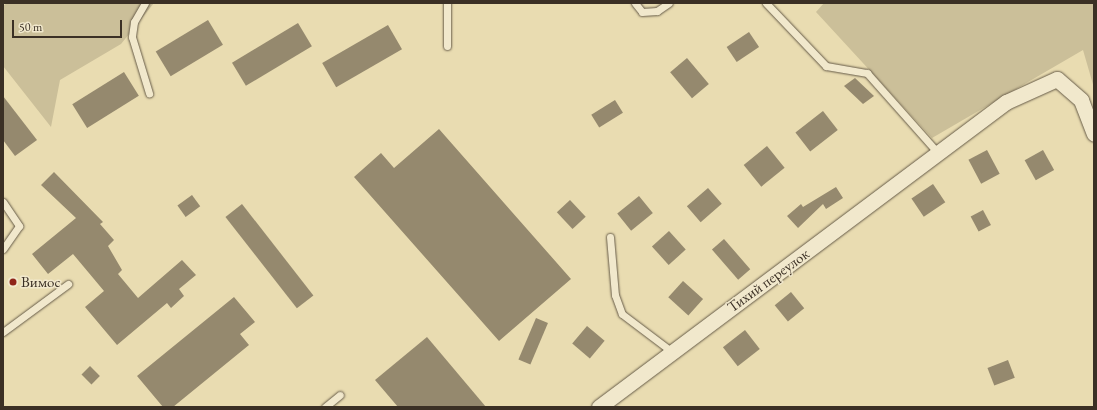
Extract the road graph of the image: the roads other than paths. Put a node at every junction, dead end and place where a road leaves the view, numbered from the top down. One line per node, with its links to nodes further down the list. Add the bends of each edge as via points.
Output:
1 (145, 3): 7 (lane, via 134,22 132,37)
2 (447, 3): 6 (lane)
3 (635, 3): 4 (lane, via 642,12 657,11)
4 (669, 3)
5 (766, 3): 9 (lane, via 826,66 867,73)
6 (446, 46)
7 (149, 93)
8 (1094, 134): 9 (street, Тихий переулок, via 1081,100 1057,79 1006,102)
9 (939, 154): 15 (street, Тихий переулок)
10 (3, 202): 12 (lane, via 19,226)
11 (610, 237): 15 (lane, via 615,295 622,314)
12 (3, 249)
13 (68, 284): 14 (lane)
14 (3, 332)
15 (671, 351): 18 (street, Тихий переулок)
16 (340, 395): 17 (lane)
17 (325, 407)
18 (599, 407)

